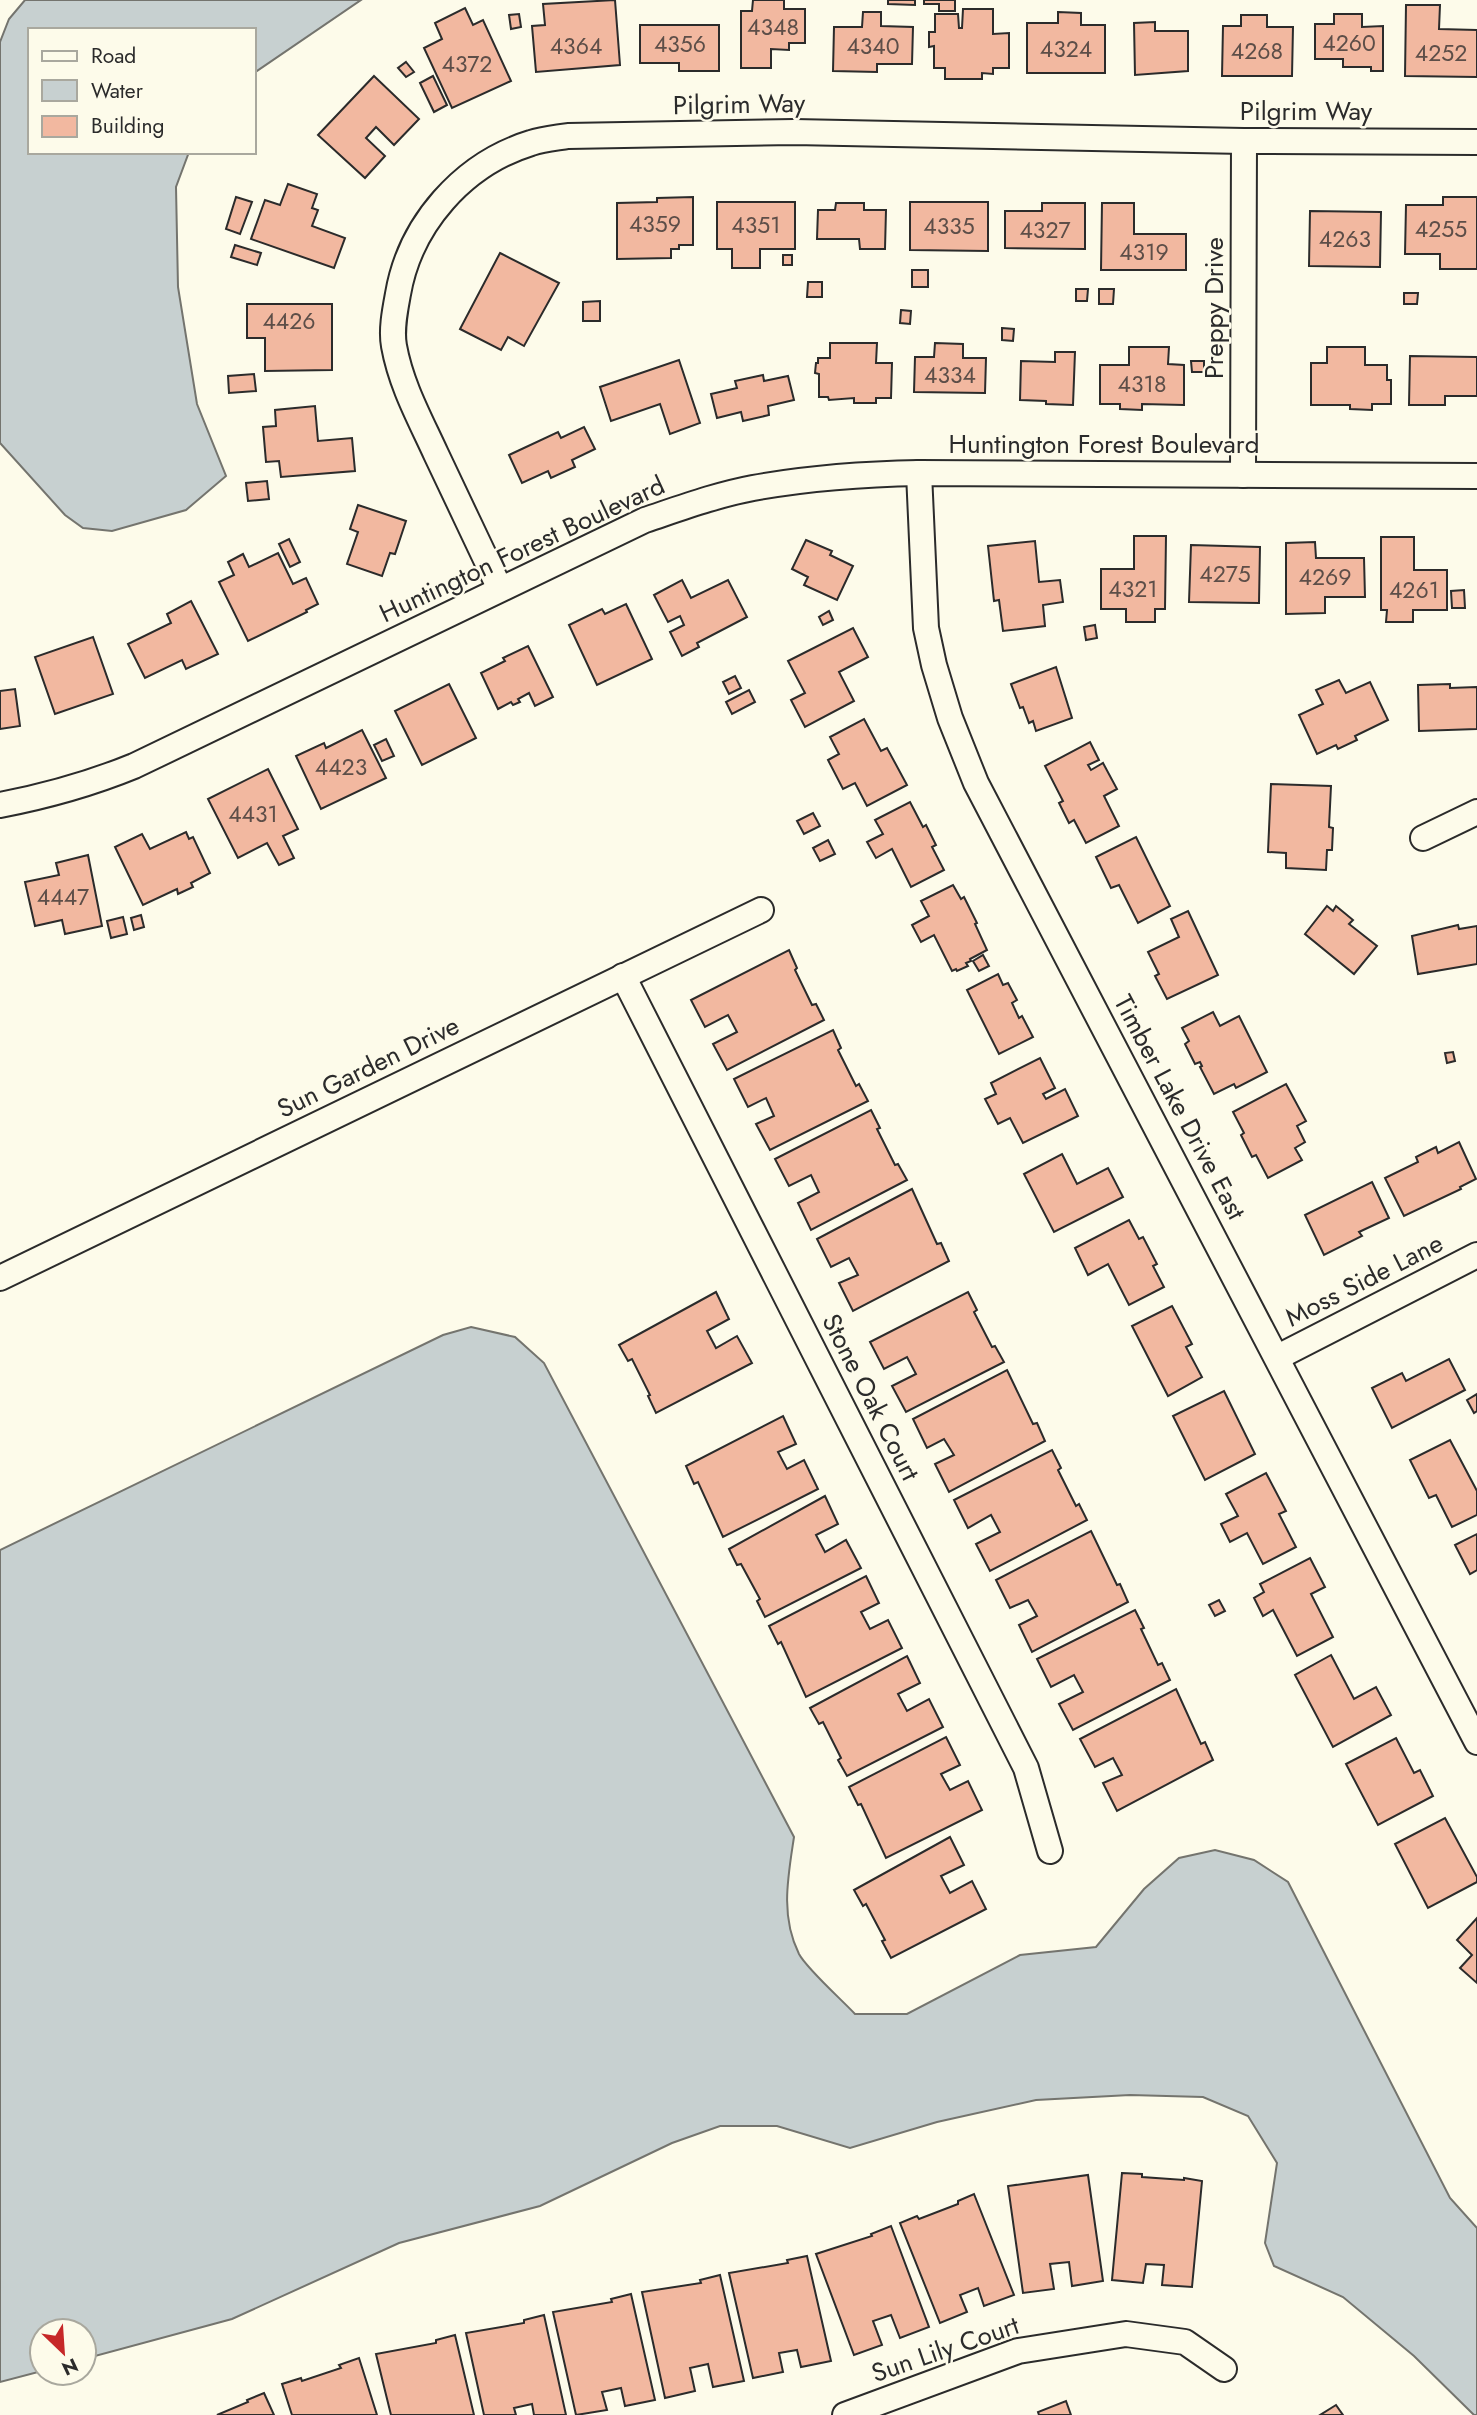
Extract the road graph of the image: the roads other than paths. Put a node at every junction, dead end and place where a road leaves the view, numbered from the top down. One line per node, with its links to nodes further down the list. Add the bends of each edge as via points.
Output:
1 (1244, 141): 2 (street, Pilgrim Way); 4 (street, Preppy Drive); 6 (street, Pilgrim Way, via 794,132 581,136 532,143 499,156 470,174 441,201 418,234 401,276 393,344 406,390)
2 (1477, 142)
3 (919, 473): 4 (street, Huntington Forest Boulevard); 6 (street, Huntington Forest Boulevard, via 868,474 714,497 645,520); 14 (street, Timber Lake Drive East, via 926,628 950,718 976,783)
4 (1243, 475): 5 (street, Huntington Forest Boulevard)
5 (1477, 476)
6 (500, 589): 7 (street, Huntington Forest Boulevard, via 134,766 50,796)
7 (0, 804)
8 (1477, 812): 9 (street)
9 (1423, 838)
10 (761, 910): 11 (street, Sun Garden Drive)
11 (623, 976): 13 (street, Sun Garden Drive); 16 (street, Stone Oak Court, via 1026,1768)
12 (1477, 1255): 14 (street, Moss Side Lane)
13 (0, 1278)
14 (1278, 1357): 15 (street, Timber Lake Drive East)
15 (1477, 1742)
16 (1050, 1851)
17 (1224, 2370): 18 (street, Sun Lily Court, via 1185,2342 1126,2334 1018,2351)
18 (845, 2415)

